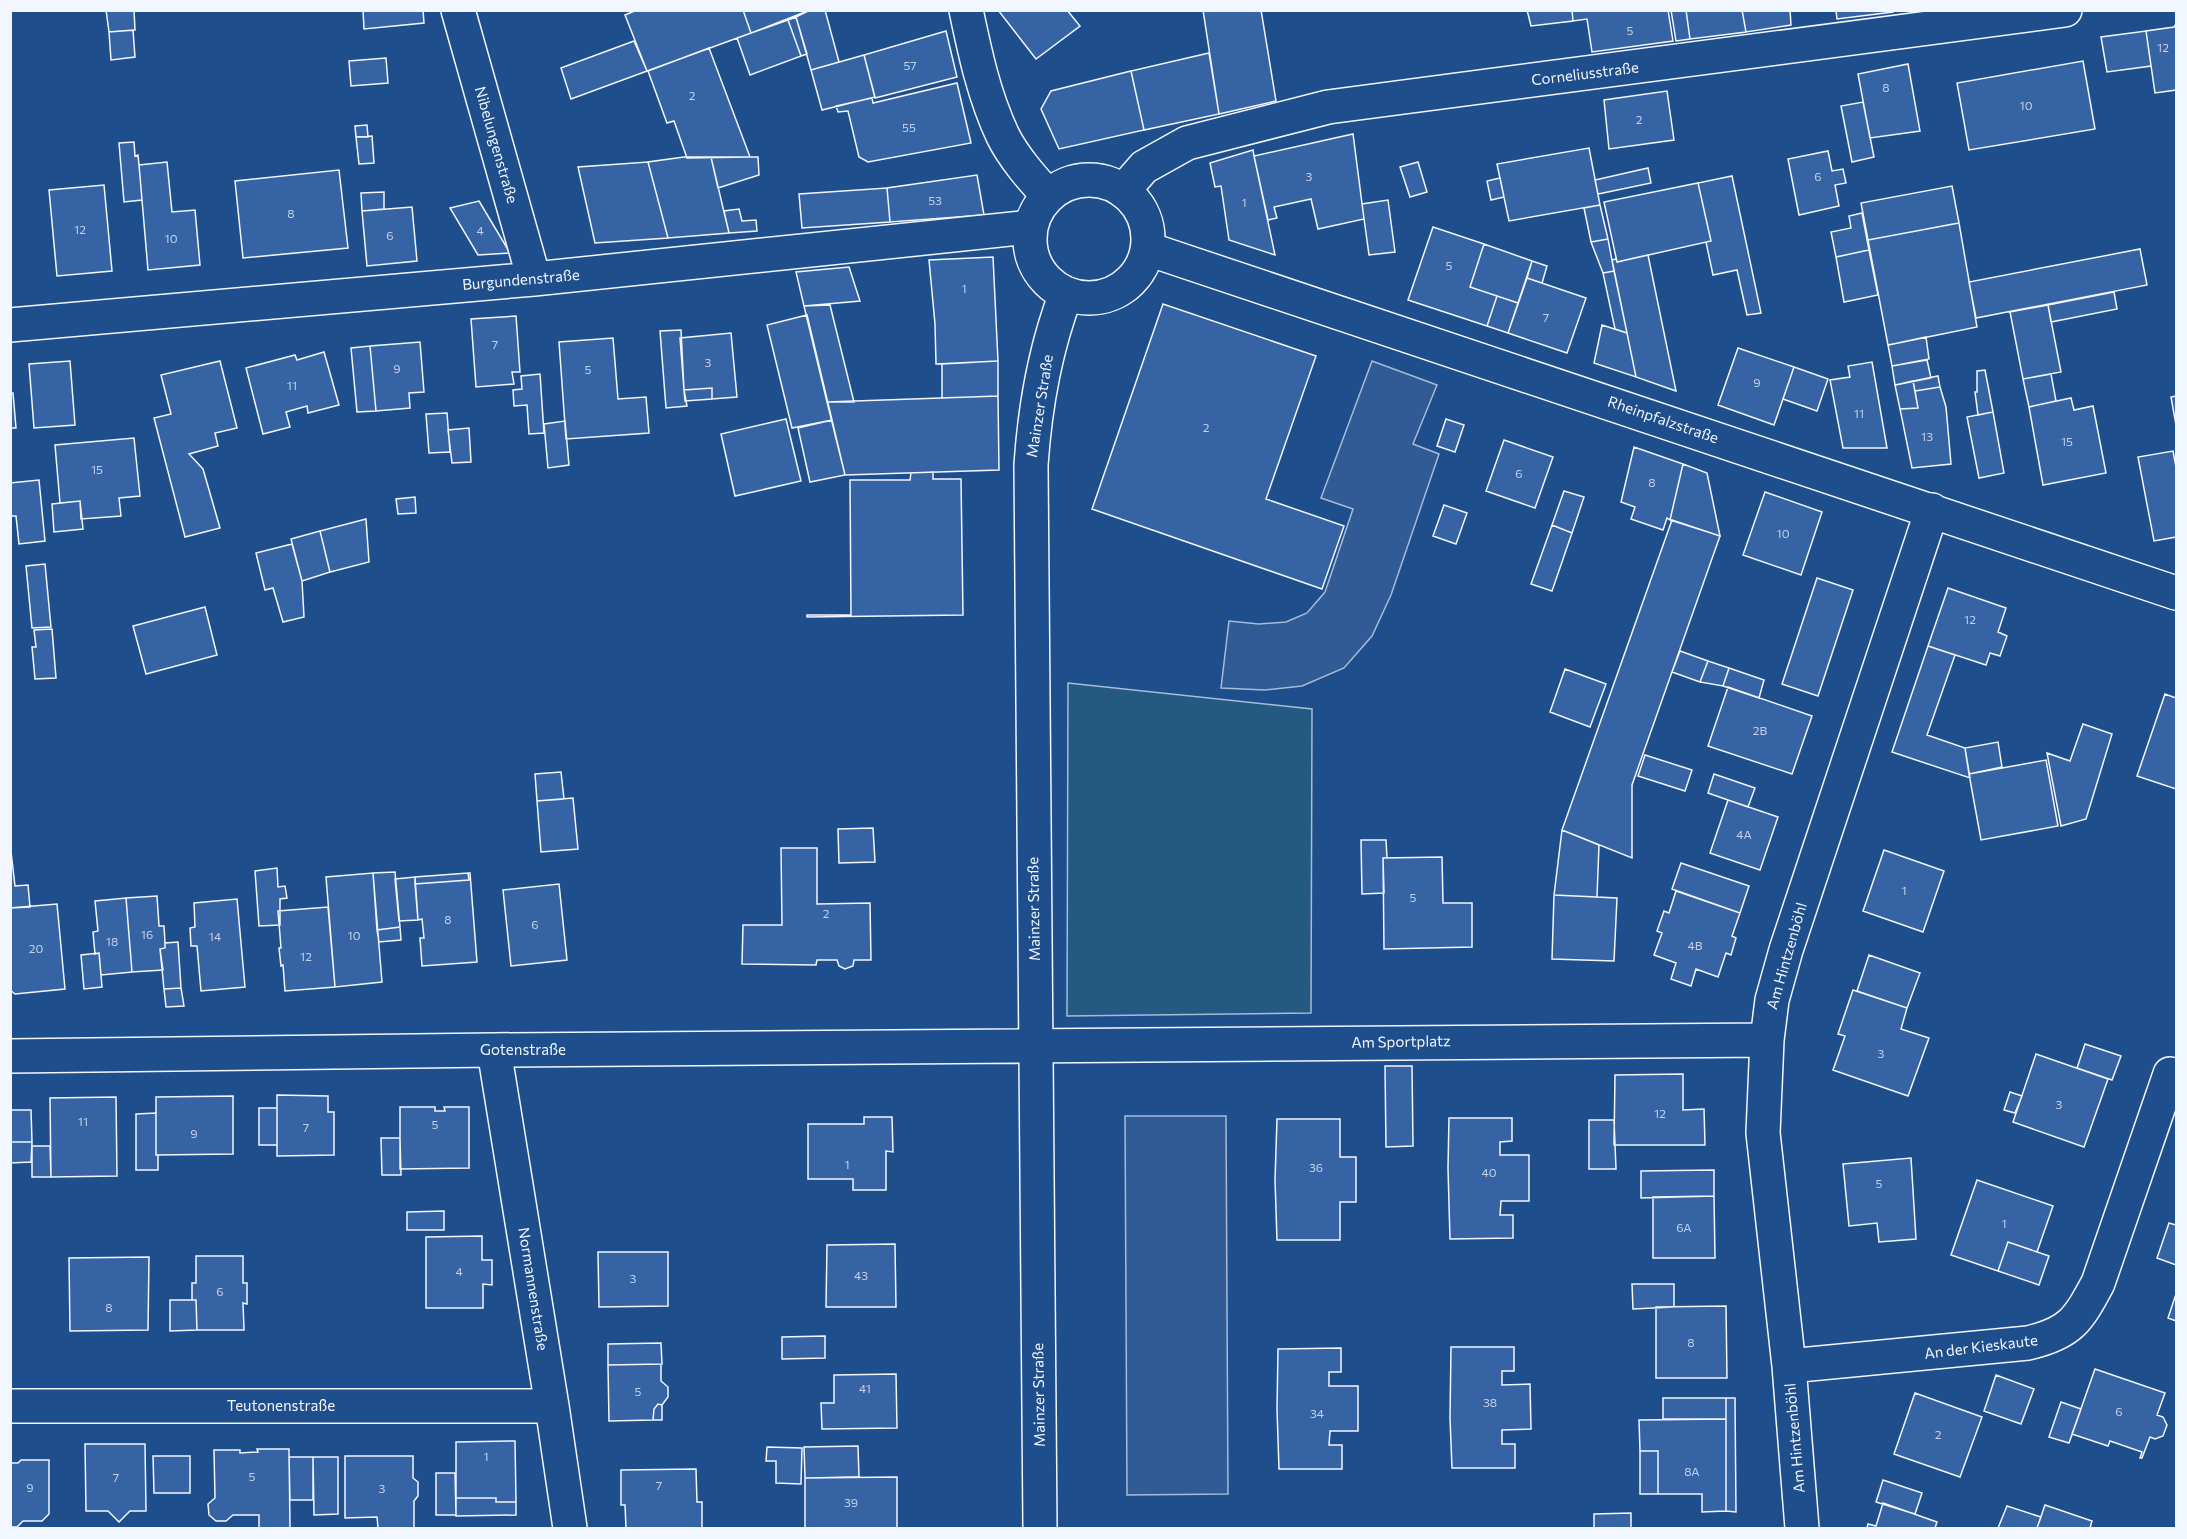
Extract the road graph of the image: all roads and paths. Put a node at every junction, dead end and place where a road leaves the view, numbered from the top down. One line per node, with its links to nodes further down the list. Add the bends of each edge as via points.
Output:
1 (458, 10): 9 (street, Nibelungenstraße)
2 (966, 10): 6 (street, via 977,62 1004,138)
3 (2065, 10): 4 (street, Corneliusstraße)
4 (1919, 21): 5 (street, Corneliusstraße, via 1328,107 1187,143 1144,167)
5 (1124, 191): 6 (street, via 1098,180 1084,180 1058,188); 8 (street, via 1143,216)
6 (1048, 196): 7 (street)
7 (1030, 227): 9 (street, Burgundenstraße); 10 (street, via 1030,248 1036,267 1049,283)
8 (1148, 249): 10 (street, via 1132,280 1117,291 1083,299); 12 (street, Rheinpfalzstraße)
9 (534, 279): 11 (street, Burgundenstraße)
10 (1066, 294): 15 (street, Mainzer Straße, via 1044,366 1030,465)
11 (10, 325)
12 (1932, 510): 13 (street, Rheinpfalzstraße); 14 (street, Am Hintzenböhl, via 1786,950 1772,1000)
13 (2176, 593)
14 (1767, 1040): 15 (street, Am Sportplatz); 19 (street, Am Hintzenböhl, via 1763,1133)
15 (1036, 1046): 16 (street, Gotenstraße); 23 (street, Mainzer Straße)
16 (494, 1050): 17 (street, Gotenstraße); 21 (street, Normannenstraße)
17 (10, 1056)
18 (2176, 1076): 19 (street, An der Kieskaute, via 2170,1074 2098,1283 2085,1307 2061,1332 2028,1343)
19 (1789, 1366): 24 (street, Am Hintzenböhl)
20 (10, 1406): 21 (street, Teutonenstraße)
21 (552, 1406): 22 (street, Normannenstraße)
22 (570, 1528)
23 (1040, 1528)
24 (1802, 1528)

